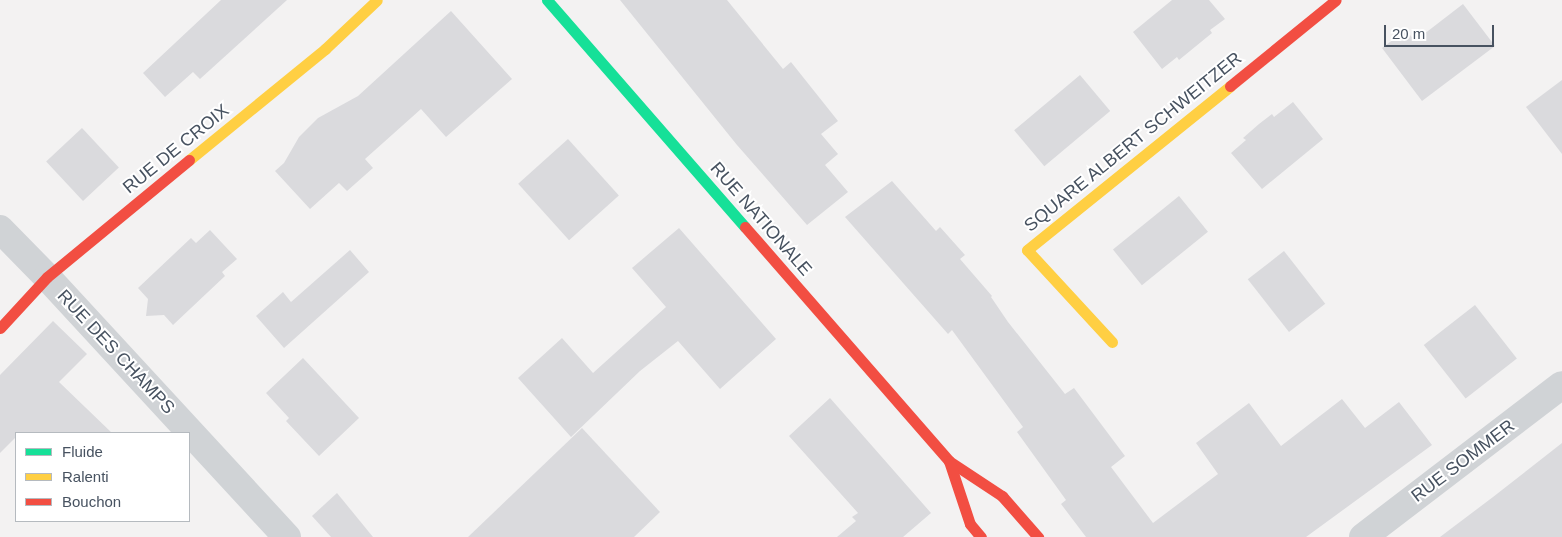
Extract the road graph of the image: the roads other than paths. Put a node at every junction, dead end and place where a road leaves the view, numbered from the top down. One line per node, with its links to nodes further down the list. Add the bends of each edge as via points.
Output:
1 (378, 0): 5 (street, RUE DE CROIX, via 325,49)
2 (547, 0): 9 (street, RUE NATIONALE)
3 (1336, 0): 7 (street, SQUARE ALBERT SCHWEITZER, via 1027,250)
4 (0, 229): 5 (street, RUE DES CHAMPS)
5 (47, 277): 6 (street, RUE DE CROIX); 10 (street, RUE DES CHAMPS)
6 (0, 328)
7 (1112, 342)
8 (1562, 386): 13 (street, RUE SOMMER)
9 (949, 461): 11 (street, RUE NATIONALE, via 970,524); 12 (street, RUE NATIONALE, via 1002,496)
10 (287, 537)
11 (981, 537)
12 (1038, 537)
13 (1363, 537)

